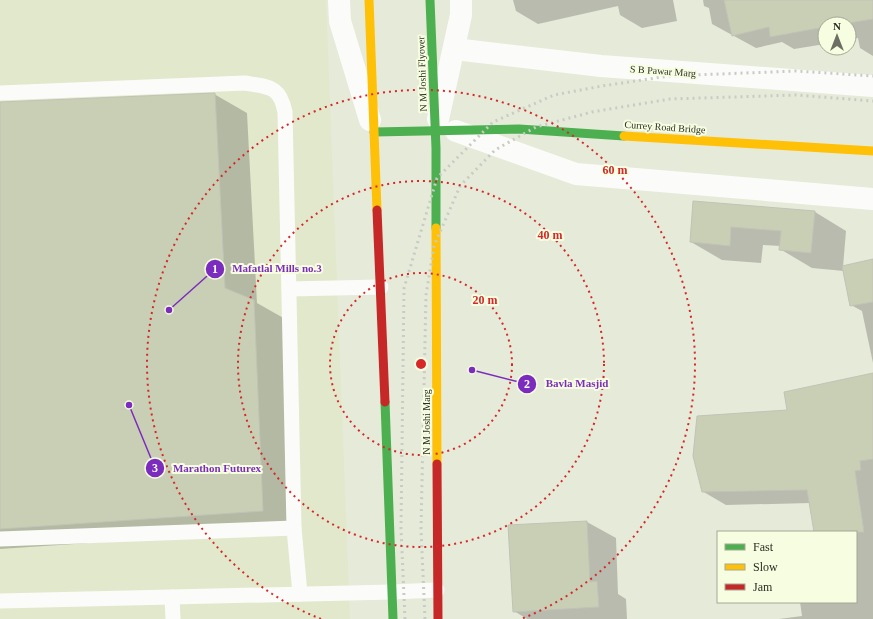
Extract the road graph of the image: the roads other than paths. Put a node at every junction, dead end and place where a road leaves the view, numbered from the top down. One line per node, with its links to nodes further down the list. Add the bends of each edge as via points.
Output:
1 (339, 0): 9 (street, via 340,20)
2 (369, 0): 9 (main road)
3 (430, 0): 8 (main road, N M Joshi Flyover)
4 (461, 0): 5 (street, via 461,16)
5 (454, 49): 6 (street, S B Pawar Marg, via 601,66); 8 (street)
6 (873, 86)
7 (0, 93): 13 (lane, via 245,83 267,87 278,93 283,100 285,112)
8 (445, 130): 9 (main road, Currey Road Bridge); 10 (main road, Currey Road Bridge, via 519,129); 11 (street, via 576,174); 16 (main road, N M Joshi Marg)
9 (374, 132): 12 (main road)
10 (873, 151)
11 (873, 199)
12 (381, 287): 13 (lane); 17 (main road)
13 (289, 289): 14 (lane)
14 (294, 528): 15 (lane); 18 (lane)
15 (0, 539)
16 (437, 590): 17 (lane); 23 (main road, N M Joshi Marg)
17 (392, 592): 18 (lane); 22 (main road)
18 (300, 594): 19 (lane)
19 (172, 597): 20 (lane); 21 (lane)
20 (0, 602)
21 (173, 619)
22 (393, 619)
23 (438, 619)

